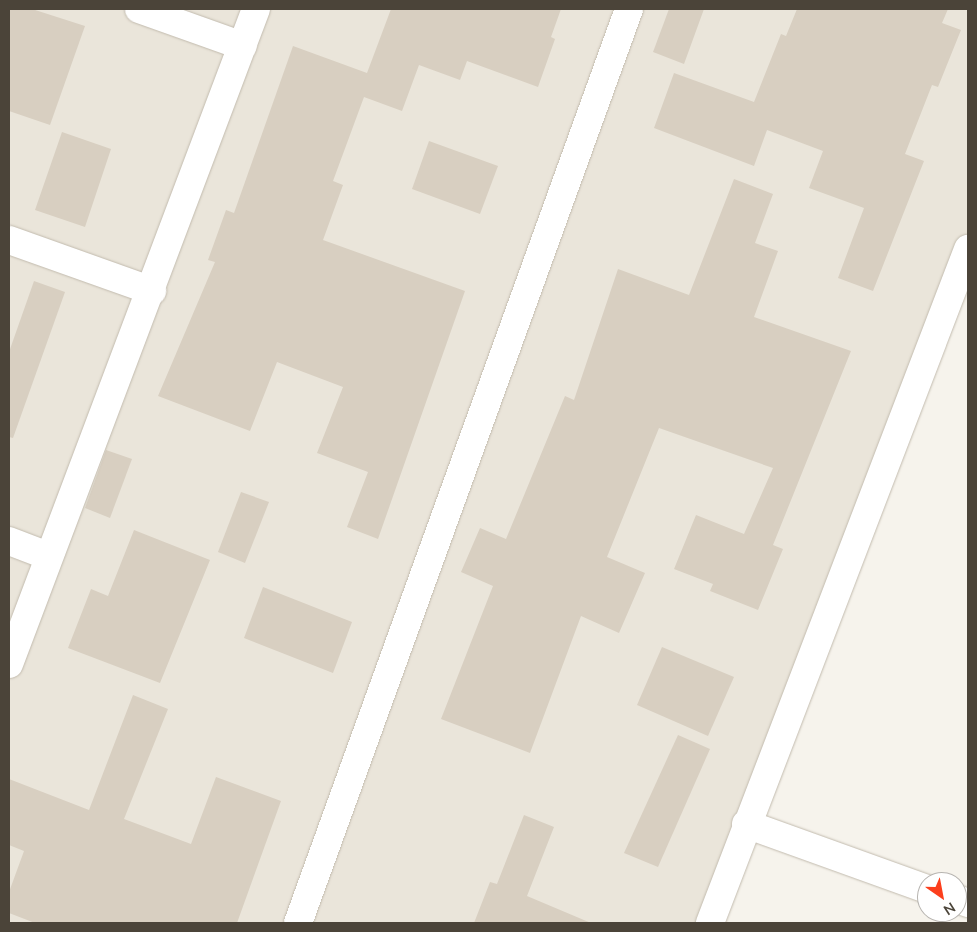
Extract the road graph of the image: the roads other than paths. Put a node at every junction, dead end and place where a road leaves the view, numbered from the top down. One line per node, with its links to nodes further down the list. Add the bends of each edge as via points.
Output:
1 (139, 9): 4 (street)
2 (256, 9): 4 (street)
3 (629, 9): 14 (street)
4 (243, 46): 8 (street)
5 (9, 240): 8 (street)
6 (968, 249): 7 (street)
7 (961, 290): 12 (street)
8 (152, 291): 10 (street)
9 (9, 541): 10 (street)
10 (48, 556): 11 (street)
11 (9, 664)
12 (746, 824): 13 (street); 15 (street)
13 (917, 885)
14 (298, 923)
15 (710, 923)

